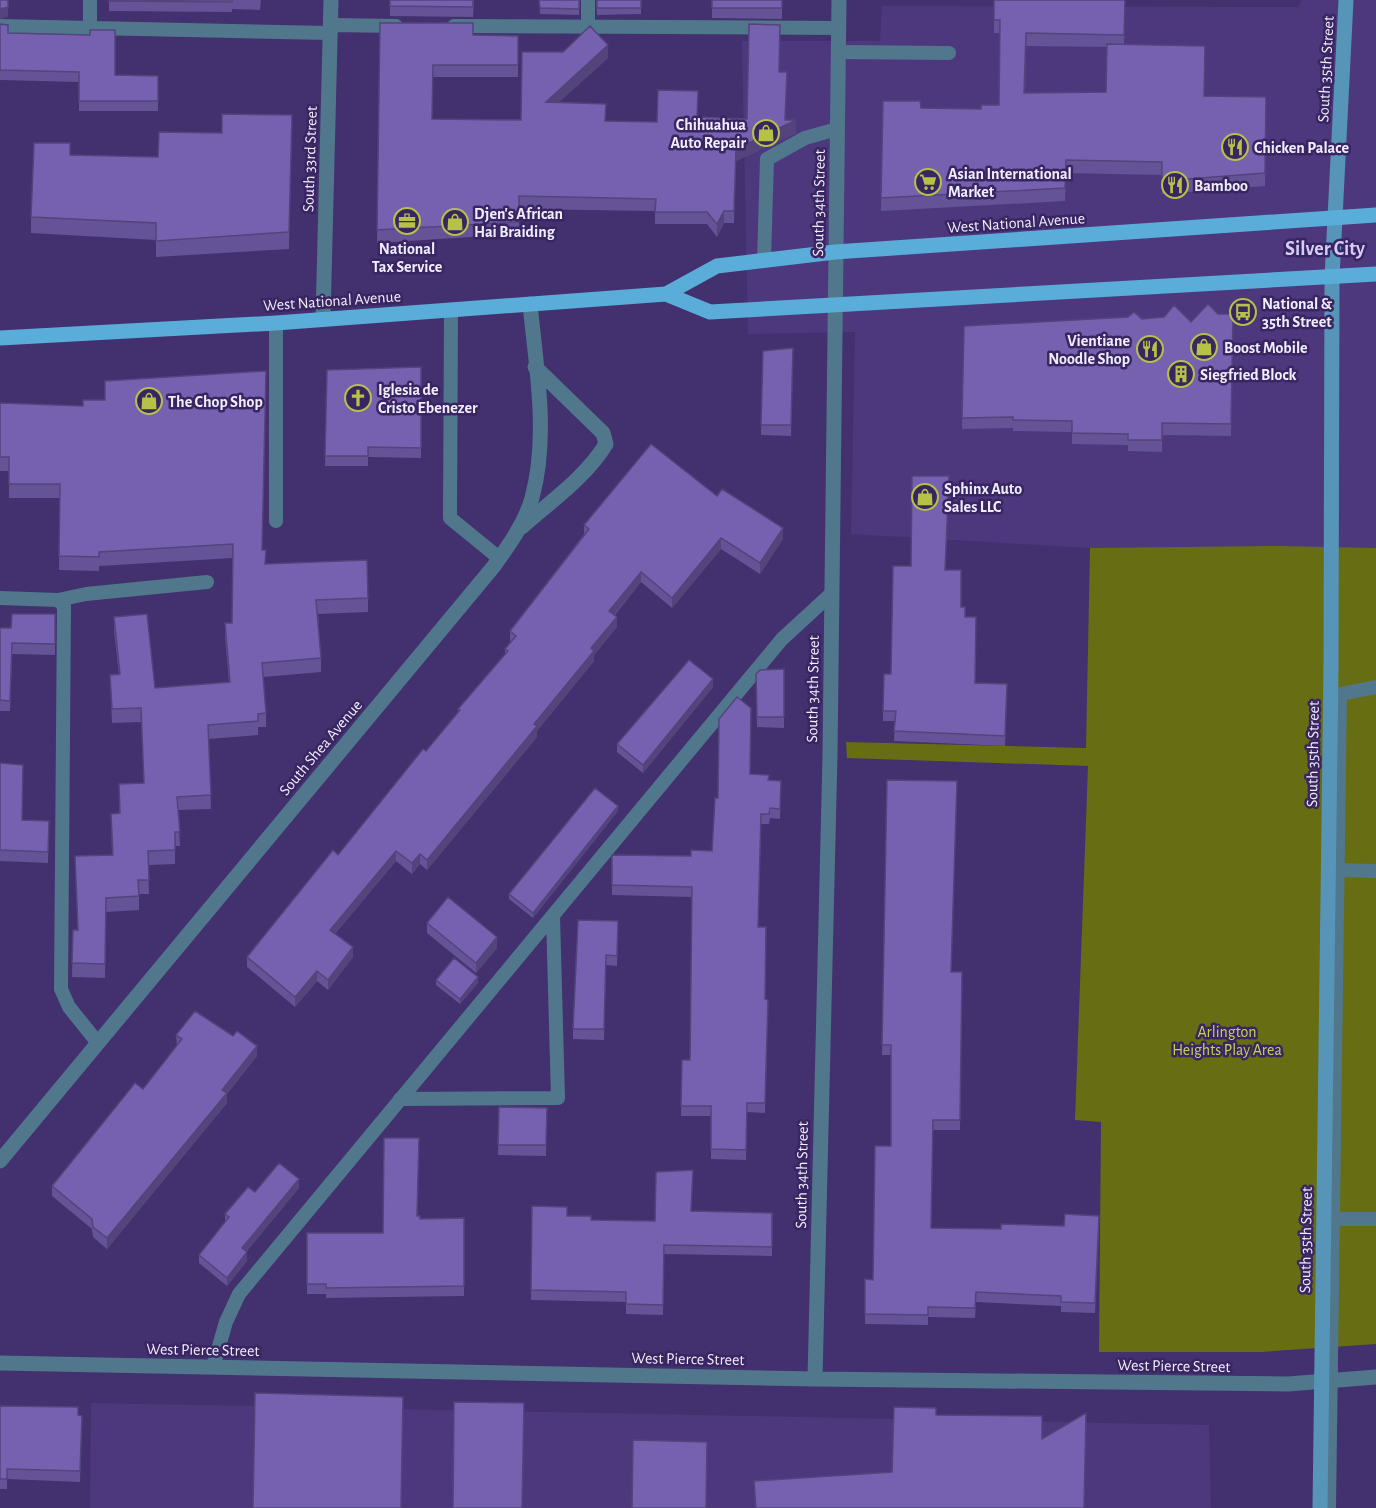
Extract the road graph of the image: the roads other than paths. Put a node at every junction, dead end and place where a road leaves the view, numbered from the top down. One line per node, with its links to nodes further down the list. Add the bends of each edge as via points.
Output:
1 (90, 0): 10 (lane)
2 (331, 0): 12 (street, South 33rd Street)
3 (588, 0): 9 (lane)
4 (839, 0): 11 (street, South 34th Street)
5 (1346, 0): 17 (main road, South 35th Street)
6 (0, 26): 10 (lane)
7 (416, 26): 12 (lane)
8 (438, 26): 9 (lane)
9 (588, 27): 11 (lane)
10 (90, 28): 12 (lane)
11 (839, 28): 13 (street, South 34th Street)
12 (331, 29): 26 (street, South 33rd Street)
13 (839, 52): 14 (lane); 15 (street, South 34th Street)
14 (950, 53)
15 (837, 129): 18 (street, South 34th Street); 19 (lane, via 805,138 767,159)
16 (1376, 215): 17 (main road, West National Avenue)
17 (1335, 217): 18 (main road, West National Avenue); 21 (main road, South 35th Street)
18 (835, 252): 19 (main road, West National Avenue); 24 (street, South 34th Street)
19 (764, 261): 22 (main road, West National Avenue, via 717,266)
20 (1376, 274): 21 (main road, West National Avenue)
21 (1332, 278): 24 (main road, West National Avenue); 51 (main road, South 35th Street, bridge)
22 (666, 294): 23 (main road, West National Avenue); 24 (main road, West National Avenue, via 711,312)
23 (530, 304): 25 (main road, West National Avenue); 29 (street, South Shea Avenue)
24 (834, 306): 34 (street, South 34th Street)
25 (451, 310): 26 (main road, West National Avenue); 32 (lane, via 450,518)
26 (323, 319): 27 (main road, West National Avenue)
27 (276, 323): 28 (main road, West National Avenue); 30 (lane)
28 (0, 338)
29 (535, 367): 31 (street, South Shea Avenue, via 541,424 539,464 532,500); 31 (street, via 603,433 606,444 575,481)
30 (276, 521)
31 (518, 531): 32 (street, South Shea Avenue)
32 (499, 558): 41 (street, South Shea Avenue)
33 (207, 582): 36 (lane)
34 (831, 594): 40 (lane, via 782,639); 49 (street, South 34th Street)
35 (0, 598): 36 (lane)
36 (58, 600): 41 (lane, via 64,606 61,989 69,1007)
37 (1376, 687): 38 (lane, via 1341,694)
38 (1338, 870): 39 (lane); 44 (lane)
39 (1376, 871)
40 (553, 916): 42 (lane); 42 (lane, via 558,1098)
41 (98, 1043): 43 (street, South Shea Avenue)
42 (400, 1099): 47 (lane, via 240,1294 226,1322)
43 (0, 1161)
44 (1332, 1219): 45 (lane); 50 (lane)
45 (1376, 1220)
46 (0, 1363): 47 (street, West Pierce Street)
47 (213, 1367): 49 (street, West Pierce Street)
48 (1376, 1377): 50 (street, West Pierce Street)
49 (815, 1379): 50 (street, West Pierce Street, via 1288,1384)
50 (1330, 1381): 52 (lane)
51 (1320, 1508)
52 (1329, 1508)

